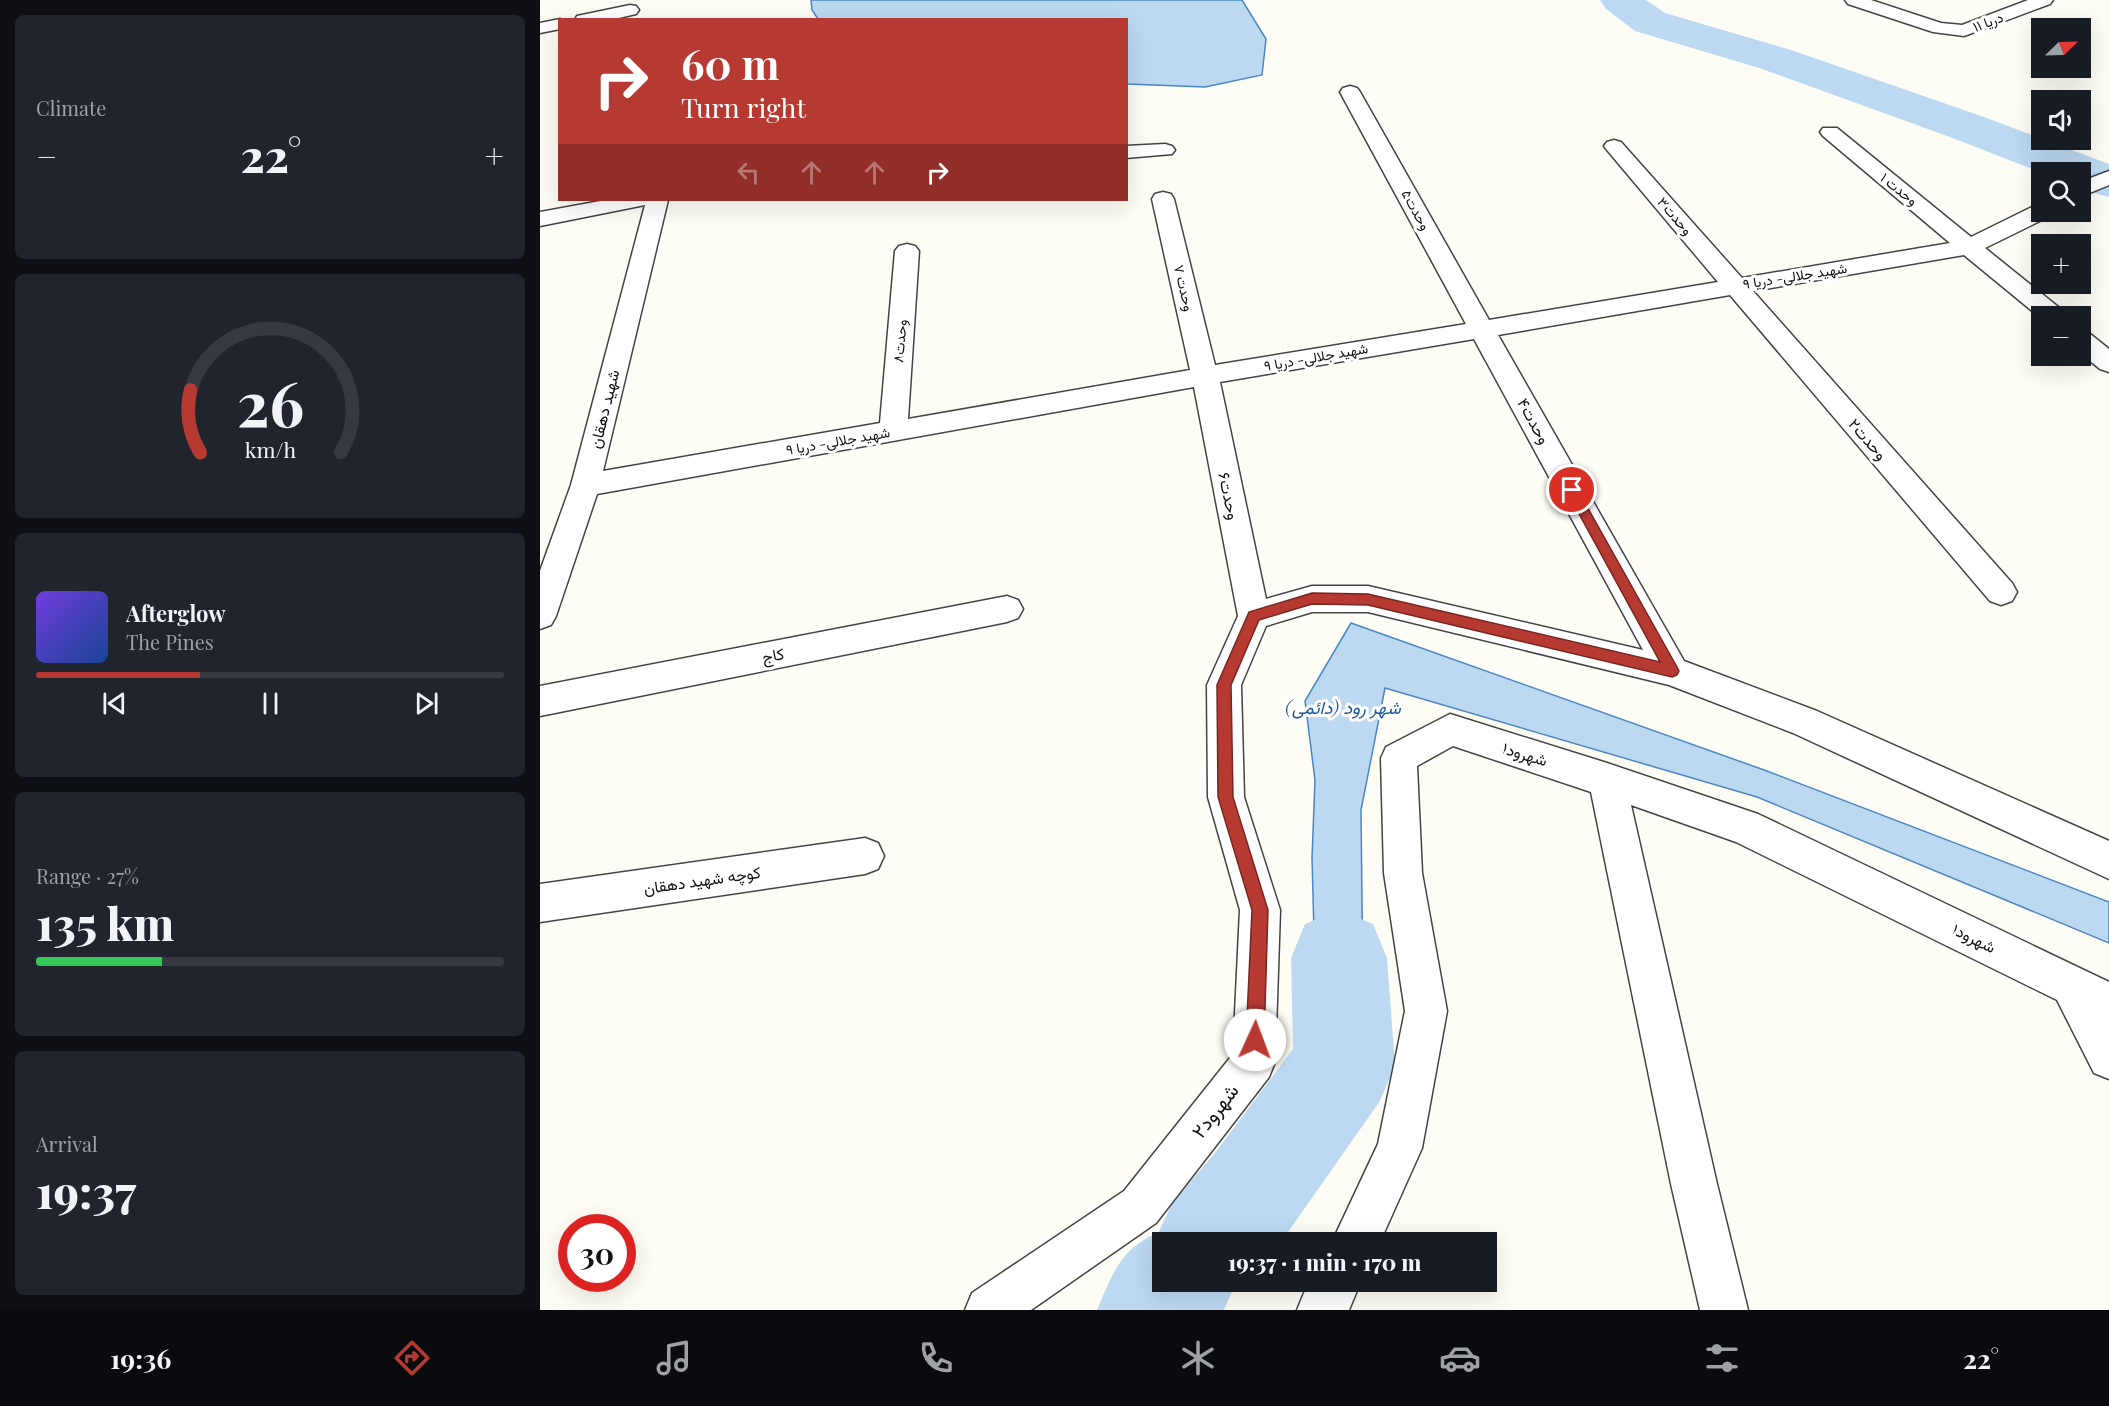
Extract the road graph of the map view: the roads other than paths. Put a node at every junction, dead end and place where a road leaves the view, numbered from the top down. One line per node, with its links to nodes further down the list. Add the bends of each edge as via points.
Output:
1 (1854, 0): 2 (street, دریا ۱۱, via 1939,28 1964,31)
2 (2044, 0)
3 (631, 10): 4 (street)
4 (593, 18)
5 (558, 24): 6 (street)
6 (540, 28)
7 (1350, 92): 25 (street, وحدت۵)
8 (1830, 132): 21 (street, وحدت ۱)
9 (1614, 147): 23 (street, وحدت۳)
10 (1165, 150): 11 (street)
11 (1128, 152)
12 (2109, 177): 13 (street)
13 (2091, 186)
14 (2091, 193): 16 (street)
15 (1163, 199): 28 (street, وحدت ۷)
16 (2109, 199)
17 (633, 201): 20 (street)
18 (657, 201): 30 (street, شهید دهقان)
19 (2031, 216): 21 (street, شهید جلالی- دریا ۹)
20 (540, 219)
21 (1969, 247): 23 (street, شهید جلالی- دریا ۹); 24 (street, وحدت ۱)
22 (908, 251): 29 (street, وحدت۸)
23 (1735, 286): 25 (street, شهید جلالی- دریا ۹); 31 (street, وحدت۲)
24 (2041, 306)
25 (1483, 329): 28 (street, شهید جلالی- دریا ۹); 35 (street, وحدت۴)
26 (2091, 348): 27 (street)
27 (2109, 363)
28 (1205, 376): 29 (street, شهید جلالی- دریا ۹); 34 (street, وحدت۶)
29 (893, 431): 30 (street, شهید جلالی- دریا ۹)
30 (585, 485): 33 (street, شهید دهقان)
31 (2001, 592)
32 (1007, 609): 36 (street, کاج)
33 (540, 616)
34 (1254, 616): 35 (street, via 1312,599 1368,599); 46 (street, شهرود۲, via 1224,685 1226,797 1260,910 1254,1062 1140,1207)
35 (1672, 671): 39 (street, via 1805,722)
36 (540, 702)
37 (1607, 780): 41 (street, شهرود۱, via 1745,827); 44 (street, شهرود۱, via 1450,730 1399,758 1403,873 1426,1011 1400,1148); 48 (street)
38 (865, 856): 40 (street, کوچه شهید دهقان)
39 (2109, 860)
40 (540, 903)
41 (2072, 986): 42 (street, شهرود۱); 43 (street)
42 (2109, 1004)
43 (2109, 1058)
44 (1361, 1232)
45 (1332, 1292): 47 (street)
46 (989, 1310)
47 (1321, 1310)
48 (1724, 1310)

